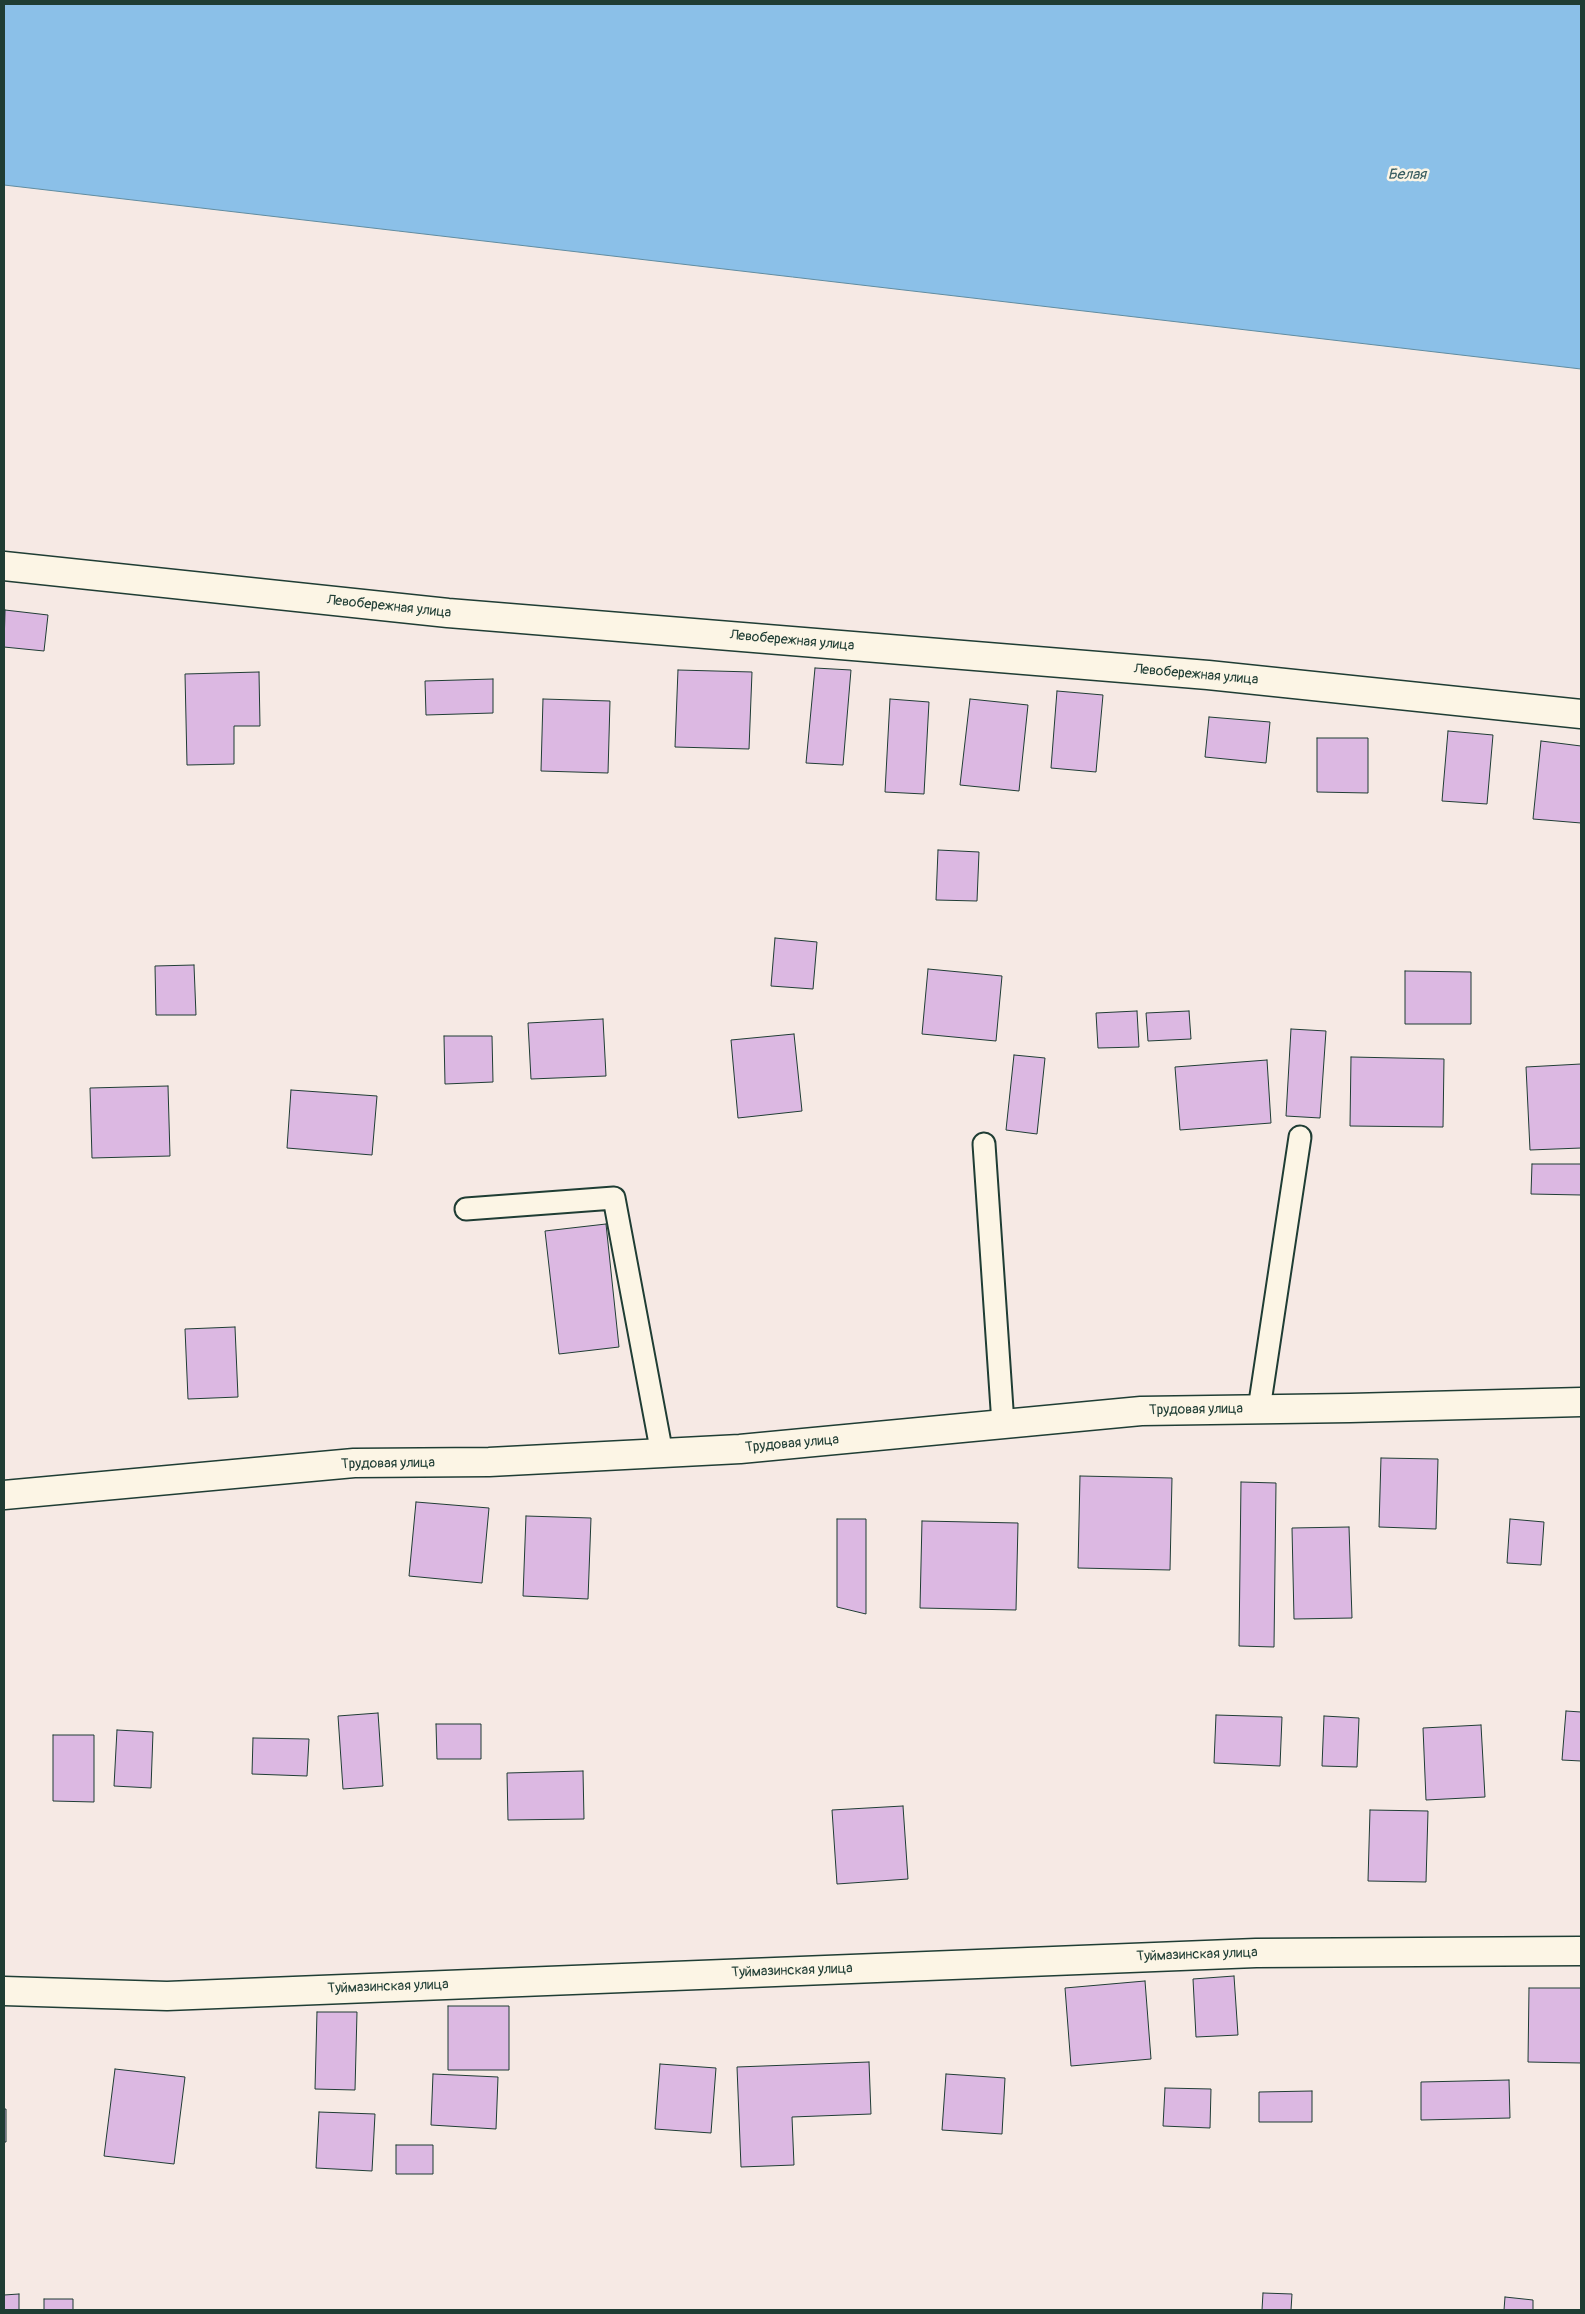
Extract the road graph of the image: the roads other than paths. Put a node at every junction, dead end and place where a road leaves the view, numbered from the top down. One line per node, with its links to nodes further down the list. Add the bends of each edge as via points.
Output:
1 (4, 566): 2 (street, Левобережная улица, via 448,613 1208,675)
2 (1581, 714)
3 (1300, 1137): 7 (lane)
4 (984, 1144): 8 (lane)
5 (466, 1209): 9 (lane, via 614,1198)
6 (1581, 1402): 7 (street, Трудовая улица)
7 (1259, 1409): 8 (street, Трудовая улица, via 1141,1411)
8 (1003, 1424): 9 (street, Трудовая улица)
9 (662, 1454): 10 (street, Трудовая улица, via 489,1462 354,1463)
10 (4, 1495)
11 (1581, 1951): 12 (street, Туймазинская улица, via 1256,1953 167,1996)
12 (4, 1991)

